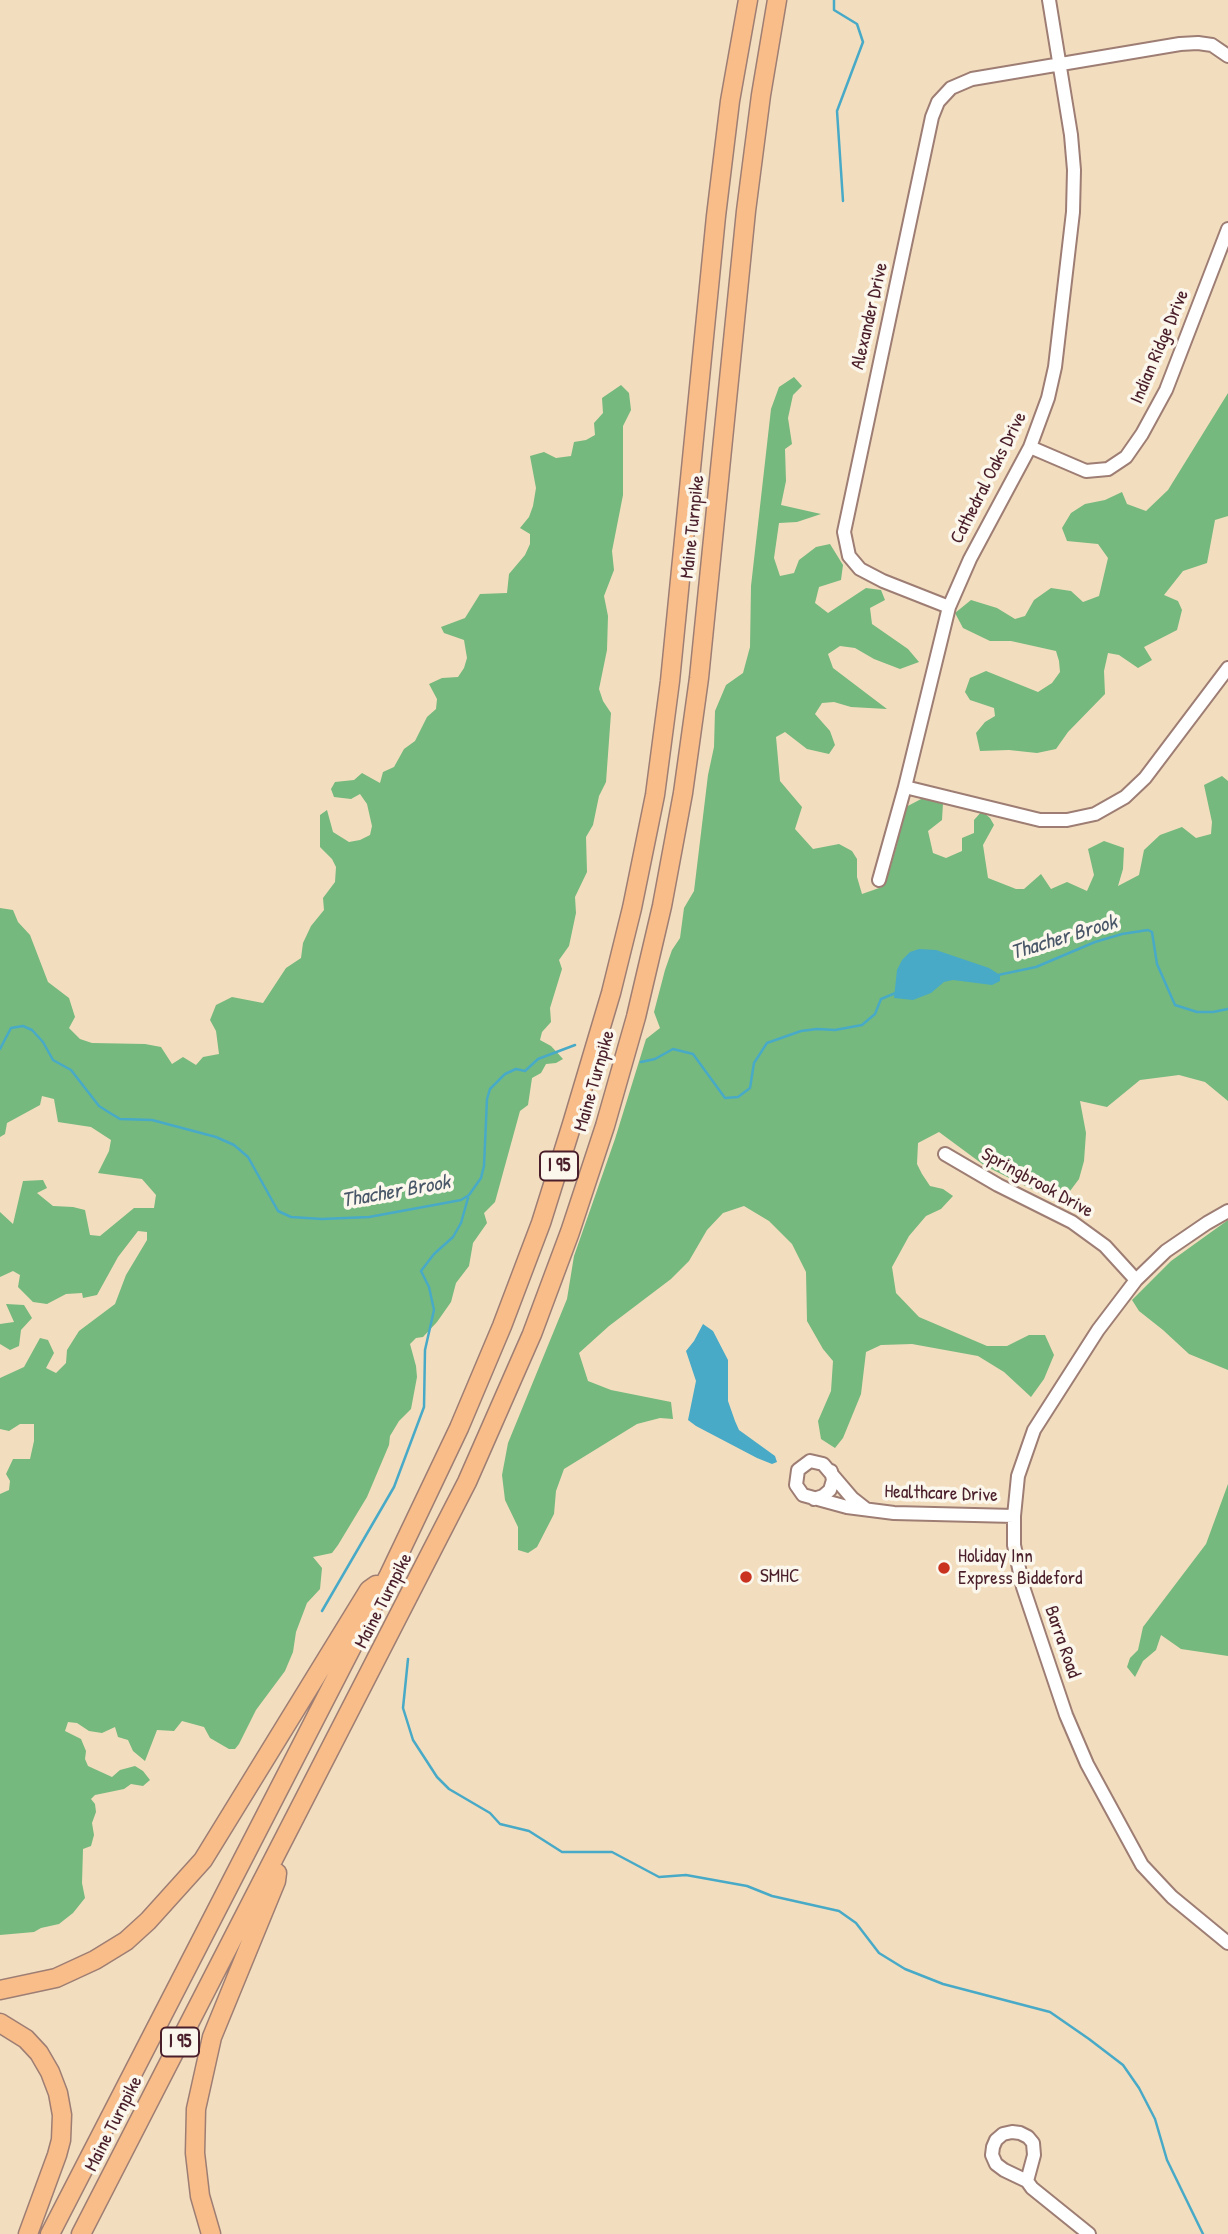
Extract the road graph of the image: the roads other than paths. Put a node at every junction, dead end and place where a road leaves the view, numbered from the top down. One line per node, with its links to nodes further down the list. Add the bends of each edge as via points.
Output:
1 (747, 0): 19 (highway, Maine Turnpike / I 95, via 716,216 668,694 655,796 632,908 541,1223 459,1428)
2 (777, 0): 20 (highway, Maine Turnpike / I 95, via 746,211 698,691 662,906 636,1017 605,1126 527,1346 450,1518)
3 (1049, 0): 5 (street, Cathedral Oaks Drive)
4 (1228, 56): 5 (street, via 1212,46 1191,43)
5 (1060, 66): 7 (street, Cathedral Oaks Drive, via 1074,158 1073,212 1055,367); 8 (street, Alexander Drive, via 967,81 948,91 936,106 847,508 844,541 853,562 868,575)
6 (1228, 229): 7 (street, Indian Ridge Drive, via 1166,390 1126,457 1108,469 1086,471)
7 (1030, 447): 8 (street, Cathedral Oaks Drive)
8 (949, 607): 10 (street, Cathedral Oaks Drive)
9 (1228, 668): 10 (street, via 1145,778 1125,797 1095,814 1041,820)
10 (905, 787): 11 (street, Cathedral Oaks Drive)
11 (879, 880)
12 (945, 1154): 14 (street, Springbrook Drive, via 1072,1222)
13 (1228, 1211): 14 (street, Barra Road, via 1177,1242)
14 (1136, 1280): 18 (street, Barra Road, via 1038,1423 1018,1476)
15 (828, 1467): 16 (street, via 832,1487 826,1494); 16 (street, via 813,1461 800,1468 795,1483); 17 (street, Healthcare Drive)
16 (808, 1497): 17 (street, Healthcare Drive)
17 (866, 1509): 18 (street, Healthcare Drive)
18 (1014, 1516): 21 (street, Barra Road, via 1014,1545 1023,1587 1087,1764 1142,1865)
19 (389, 1575): 22 (highway, via 369,1590 203,1860 148,1921 95,1960 56,1978); 26 (highway, Maine Turnpike / I 95)
20 (279, 1851): 27 (highway, Maine Turnpike / I 95); 28 (highway, via 276,1881 212,2037 196,2109 200,2196)
21 (1228, 1943)
22 (0, 1990)
23 (0, 2023): 25 (highway, via 39,2053 54,2083 62,2115 57,2155)
24 (1027, 2180): 29 (street)
25 (28, 2234)
26 (50, 2234)
27 (81, 2234)
28 (211, 2234)
29 (1089, 2234)

